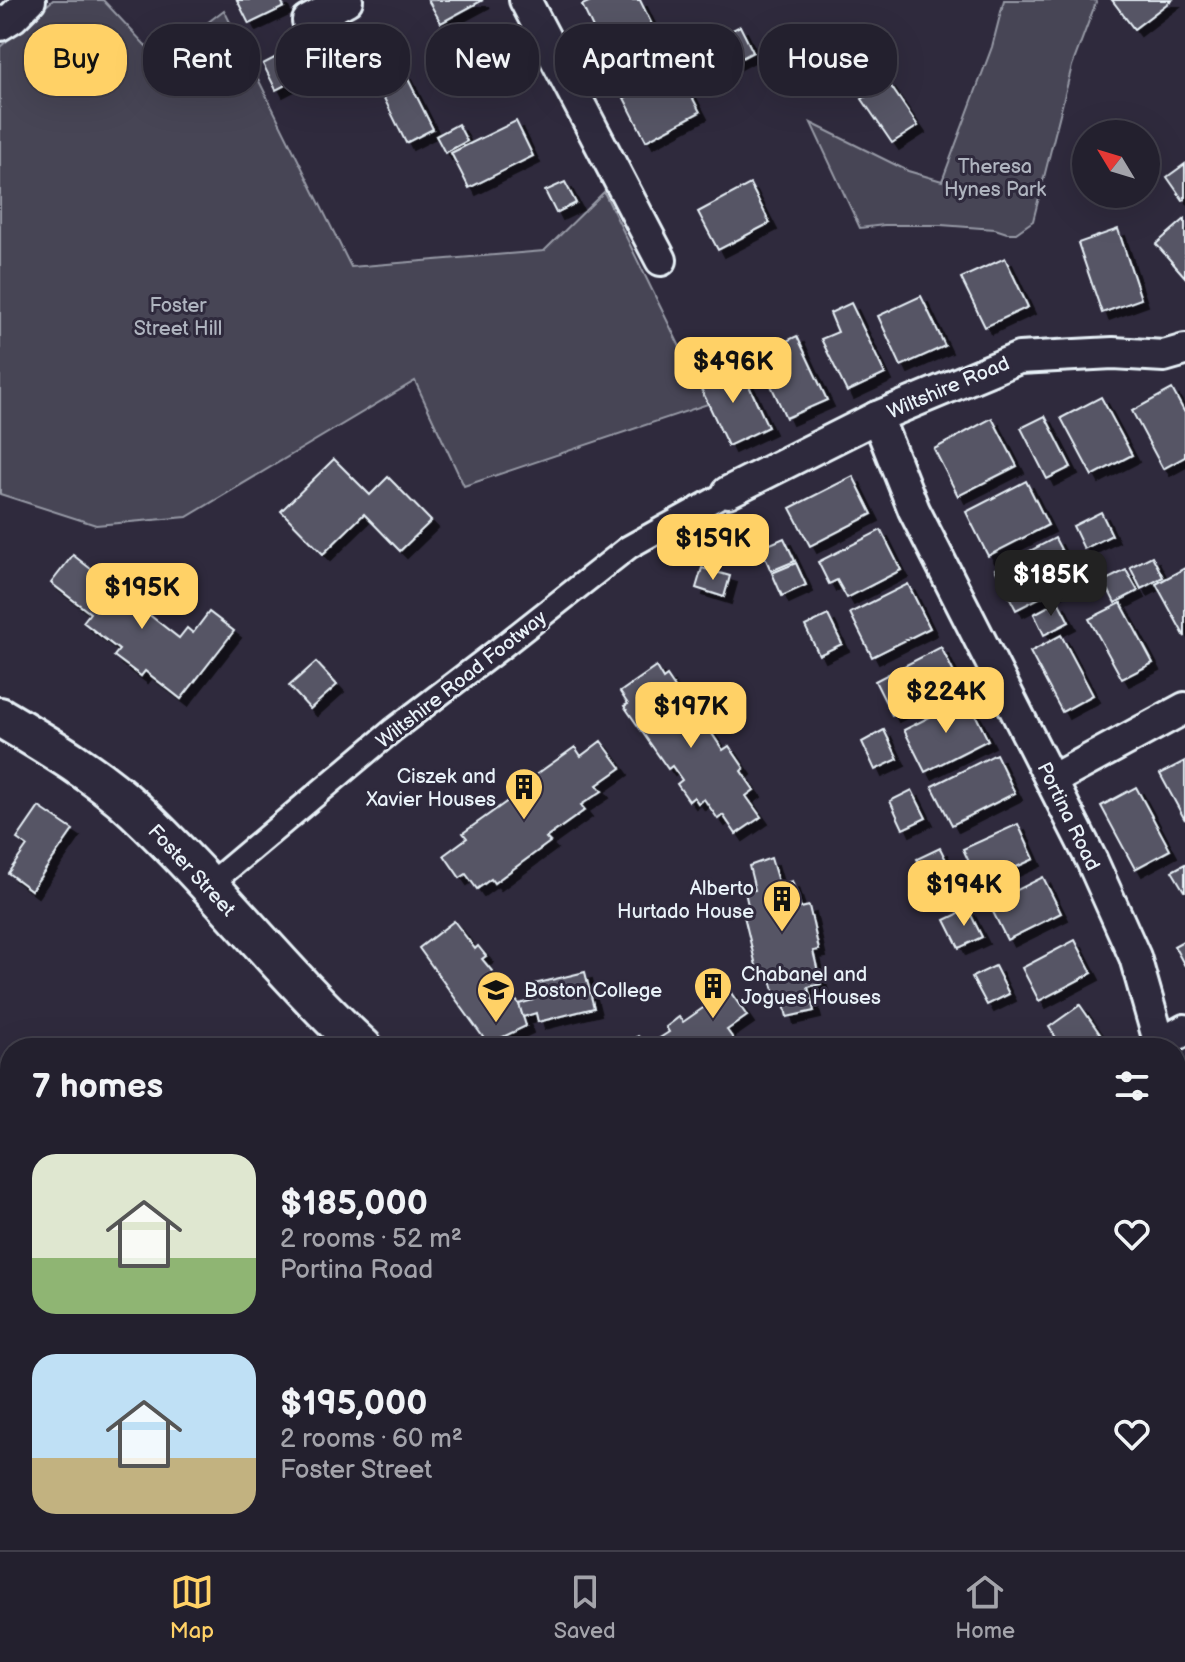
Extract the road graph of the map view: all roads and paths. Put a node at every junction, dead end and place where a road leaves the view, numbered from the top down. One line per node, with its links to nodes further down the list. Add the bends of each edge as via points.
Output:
1 (30, 0): 5 (street)
2 (347, 0): 4 (street)
3 (525, 0): 6 (street)
4 (308, 21)
5 (0, 25)
6 (661, 260)
7 (1185, 350): 8 (street, Wiltshire Road, via 1164,356 1019,358)
8 (877, 417): 9 (street, Wiltshire Road); 12 (street, Portina Road, via 914,510)
9 (728, 492): 13 (street, Wiltshire Road Footway, via 629,547 393,730)
10 (1185, 708): 12 (street)
11 (0, 717): 13 (street, Foster Street, via 83,768 134,809)
12 (1052, 780): 15 (street, Portina Road)
13 (208, 886): 14 (street, Foster Street)
14 (352, 1038)
15 (1168, 1038)

